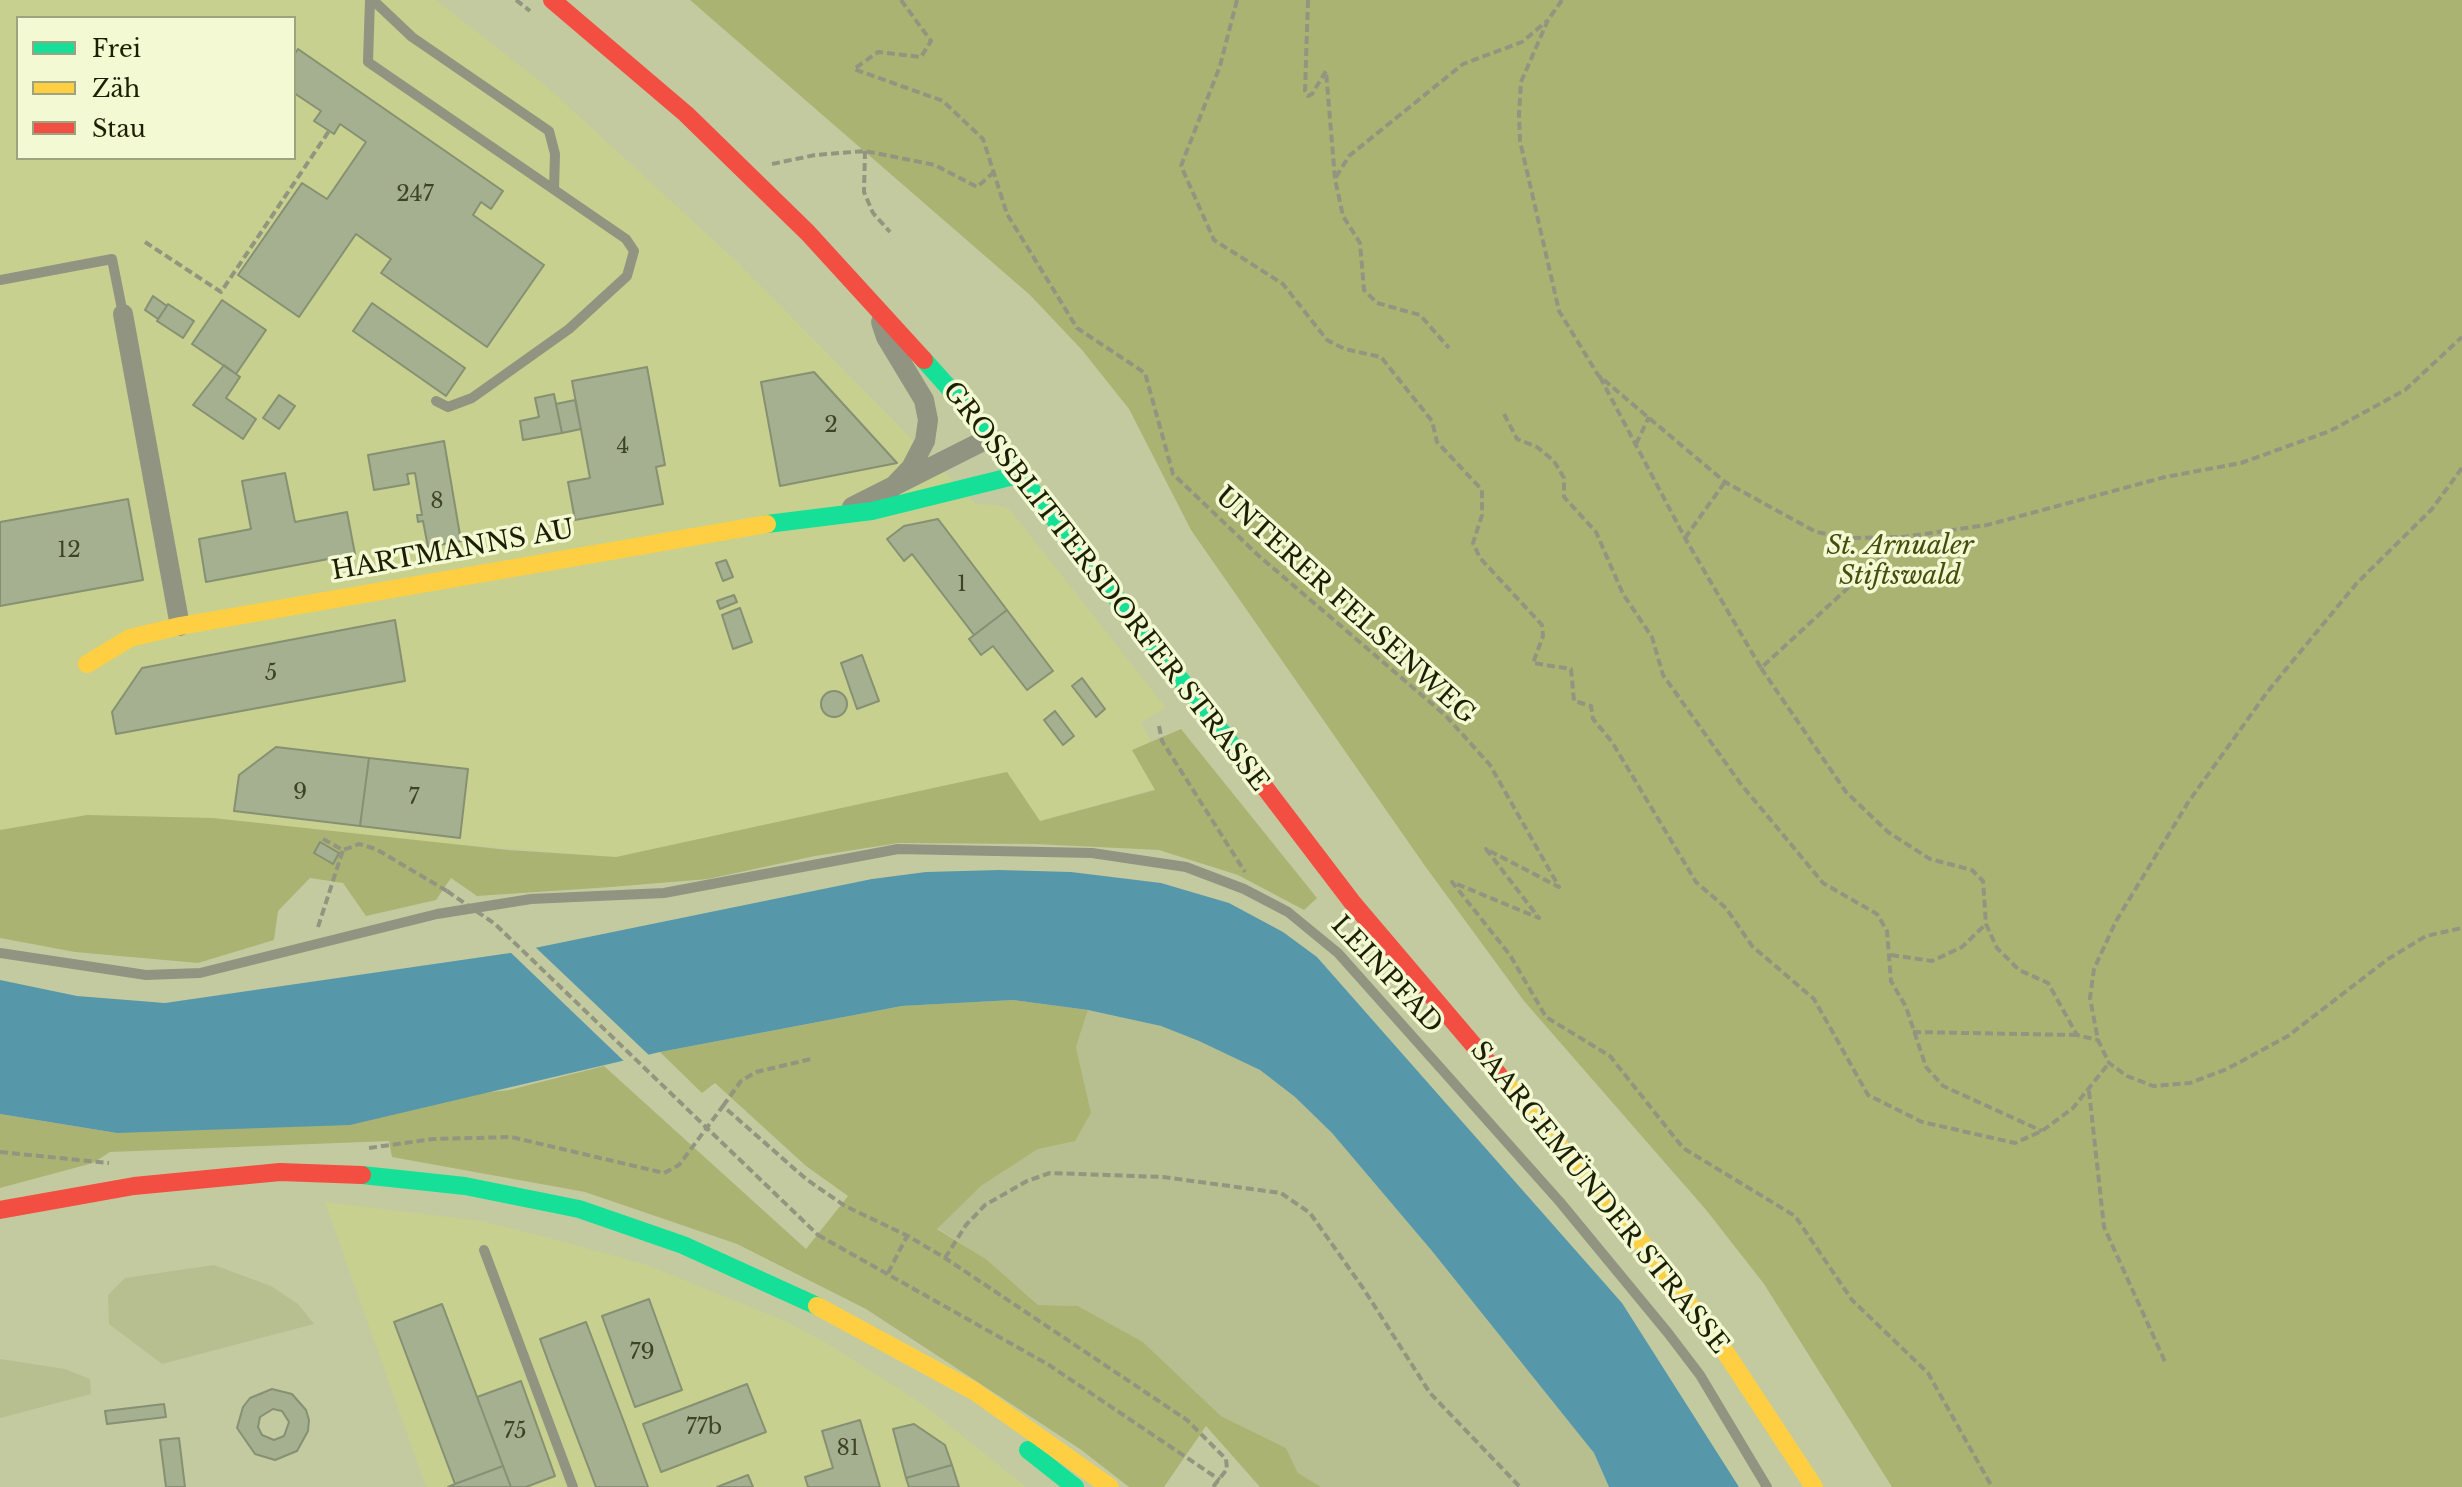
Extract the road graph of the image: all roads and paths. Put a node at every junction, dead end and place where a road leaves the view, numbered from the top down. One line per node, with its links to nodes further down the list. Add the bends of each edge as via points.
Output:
1 (371, 0): 13 (lane, via 412,37 549,131 555,154); 13 (lane, via 368,62)
2 (552, 0): 19 (main road, GROSSBLITTERSDORFER STRASSE, via 686,114 808,233)
3 (901, 0): 11 (path, via 931,41 921,57 878,52 854,69 943,101 983,139)
4 (1237, 0): 56 (path, via 1220,66 1181,166 1214,240 1283,284 1327,340 1381,357 1432,421 1437,442 1482,490 1482,515 1473,543 1480,558 1542,625 1533,663 1571,669 1574,701 1591,706 1593,719 1696,882 1726,908 1752,946 1814,999 1868,1095 1922,1122 2015,1143)
5 (1308, 0): 12 (path, via 1305,91 1312,94 1326,71)
6 (1562, 0): 7 (path)
7 (1548, 20): 12 (path, via 1522,42 1463,64 1349,156); 23 (path, via 1521,82 1520,141 1559,311)
8 (329, 131): 14 (path)
9 (865, 151): 10 (path); 11 (path, via 935,165 977,187); 16 (path, via 864,192)
10 (768, 165)
11 (993, 173): 73 (path, UNTERER FELSENWEG, via 1007,214 1077,328 1145,373 1173,474 1259,556 1445,715 1490,765 1559,887 1486,849 1539,918 1452,882 1510,955 1546,1017 1610,1056 1683,1148 1795,1216 1852,1300 1928,1373)
12 (1335, 179): 22 (path, via 1343,216 1360,243 1364,290 1377,303 1420,315)
13 (554, 189): 24 (lane, via 626,239 634,251 627,276 569,329 501,379 448,407)
14 (285, 195): 15 (path); 17 (path, via 221,292)
15 (291, 199)
16 (890, 232)
17 (145, 242)
18 (0, 280): 20 (lane, via 112,259)
19 (877, 310): 27 (main road, GROSSBLITTERSDORFER STRASSE); 32 (street, HARTMANNS AU, via 886,337 924,400 928,420 925,441 911,468)
20 (123, 314): 36 (street)
21 (2462, 337): 34 (path, via 2405,390 2330,431 2241,463 2165,477 1987,525)
22 (1449, 348)
23 (1598, 375): 26 (path); 28 (path)
24 (436, 401)
25 (1504, 414): 47 (path, via 1517,439 1554,461 1564,478 1564,497 1596,532 1623,594 1652,637 1663,675 1823,883 1877,914)
26 (1649, 417): 28 (path); 31 (path)
27 (991, 437): 30 (main road, GROSSBLITTERSDORFER STRASSE); 32 (street, HARTMANNS AU)
28 (1636, 445): 35 (path)
29 (2462, 468): 51 (path, via 2432,509 2357,583 2268,691 2189,801 2116,921 2094,969 2090,998)
30 (1022, 474): 33 (main road, HARTMANNS AU, via 884,509); 48 (main road, GROSSBLITTERSDORFER STRASSE)
31 (1725, 482): 34 (path, via 1816,532 1848,538); 35 (path)
32 (890, 490): 33 (street, HARTMANNS AU)
33 (837, 513): 36 (main road, HARTMANNS AU)
34 (1903, 537): 38 (path)
35 (1685, 538): 38 (path)
36 (180, 626): 37 (main road, HARTMANNS AU, via 130,638)
37 (87, 664)
38 (1761, 668): 43 (path, via 1846,792 1899,839 1930,859 1972,870 1983,881)
39 (1159, 726): 42 (path, via 1162,741)
40 (323, 839): 41 (path)
41 (343, 850): 45 (path); 62 (path, bridge, via 359,844 376,849 495,924 818,1235)
42 (1261, 898): 45 (lane, LEINPFAD, via 1186,867 1124,855 898,849 664,893 531,899 452,911); 71 (lane, LEINPFAD, via 1323,937 1560,1202 1700,1375)
43 (1986, 924): 47 (path, via 1962,947 1932,961); 50 (path, via 1997,948 2019,970 2048,983)
44 (2462, 928): 53 (path, via 2426,936 2288,1036 2227,1069 2190,1083 2153,1086)
45 (312, 946): 46 (lane, LEINPFAD, via 173,976)
46 (0, 953)
47 (1891, 955): 49 (path, via 1891,981)
48 (1429, 994): 72 (main road, SAARGEMÜNDER STRASSE, via 1651,1254 1726,1353)
49 (1913, 1032): 50 (path); 56 (path, via 1926,1067 1943,1086)
50 (2077, 1035): 51 (path)
51 (2098, 1040): 53 (path)
52 (811, 1059): 55 (path, via 756,1072 741,1081)
53 (2109, 1063): 54 (path)
54 (2089, 1088): 56 (path); 64 (path, via 2104,1227)
55 (723, 1106): 57 (path, via 679,1165 664,1173); 59 (path, via 806,1179 845,1206)
56 (2042, 1131)
57 (585, 1154)
58 (0, 1210): 63 (main road, via 134,1186 280,1172 465,1186 579,1209 671,1241 791,1292)
59 (908, 1236): 61 (path); 62 (path)
60 (484, 1250): 66 (lane)
61 (945, 1258): 65 (path, via 1187,1420 1226,1459); 70 (path, via 985,1205 1050,1173 1163,1177 1281,1193 1310,1213 1430,1393)
62 (888, 1273): 65 (path, via 1049,1365)
63 (899, 1352): 67 (main road); 68 (main road, via 974,1391)
64 (2166, 1364)
65 (1220, 1480): 69 (path)
66 (573, 1487)
67 (1075, 1487)
68 (1110, 1487)
69 (1213, 1487)
70 (1520, 1487)
71 (1767, 1487)
72 (1814, 1487)
73 (1992, 1487)

